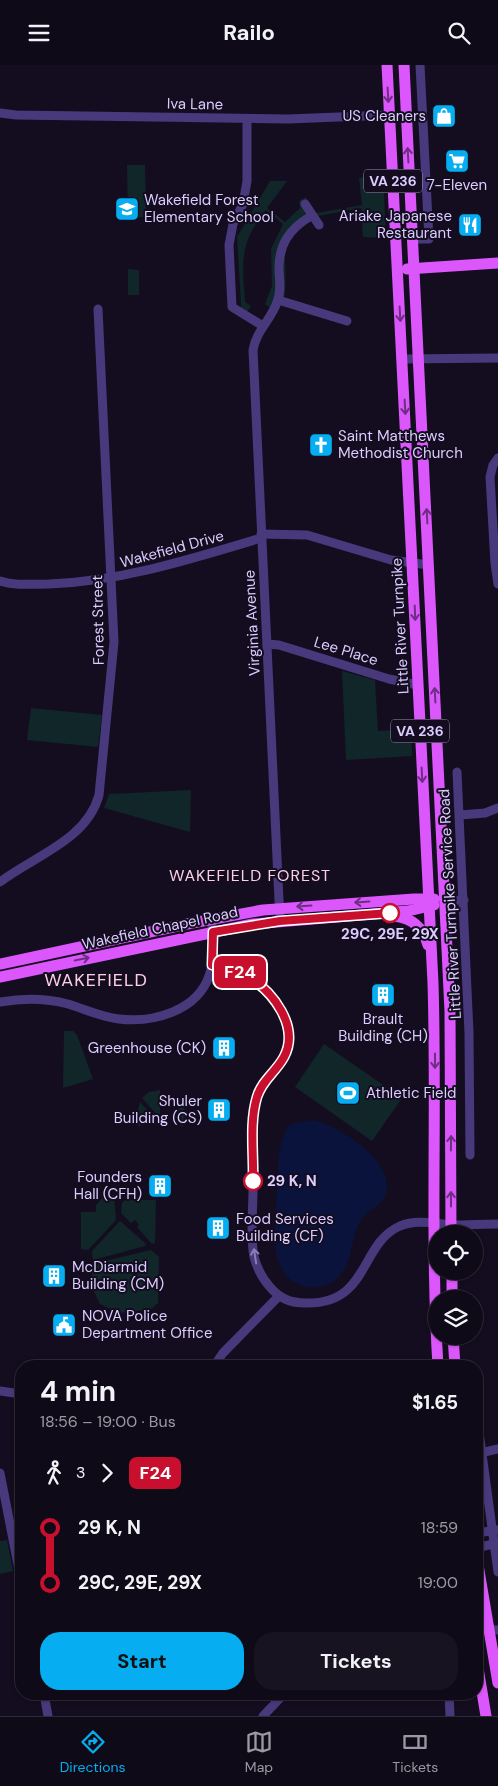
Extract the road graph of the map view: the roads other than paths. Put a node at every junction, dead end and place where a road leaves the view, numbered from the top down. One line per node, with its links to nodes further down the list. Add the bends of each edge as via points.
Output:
1 (387, 65): 5 (main road, Little River Turnpike / VA 236, one-way to 5)
2 (404, 65): 10 (main road, VA 236, one-way to 2)
3 (420, 65): 10 (street, via 429,239)
4 (0, 113): 6 (street, Iva Lane)
5 (389, 115): 6 (street, Iva Lane); 12 (main road, Little River Turnpike / VA 236)
6 (247, 119): 17 (street, via 247,181 229,245 232,307)
7 (305, 204): 8 (street)
8 (311, 215): 9 (street); 14 (street, via 292,229 282,245)
9 (319, 225)
10 (413, 239): 13 (main road, VA 236)
11 (498, 263): 13 (main road)
12 (398, 269): 13 (main road); 19 (main road, Little River Turnpike / VA 236, one-way to 19)
13 (414, 269): 18 (main road, VA 236)
14 (278, 301): 16 (street); 17 (street, Virginia Avenue)
15 (98, 309): 25 (street, Forest Street)
16 (347, 321)
17 (263, 326): 22 (street, Virginia Avenue, via 253,350)
18 (420, 358): 19 (street); 20 (street); 24 (main road, VA 236, one-way to 18)
19 (402, 359): 23 (main road, Little River Turnpike / VA 236, one-way to 23)
20 (498, 359)
21 (498, 457): 27 (street, via 490,477)
22 (261, 536): 23 (street, Wakefield Drive, via 307,535); 25 (street, Wakefield Drive); 28 (street, Virginia Avenue)
23 (413, 564): 24 (street, Wakefield Drive); 29 (main road, Little River Turnpike / VA 236, one-way to 29)
24 (429, 565): 35 (main road, VA 236, one-way to 24)
25 (111, 579): 26 (street, Wakefield Drive, via 16,585); 33 (street, Forest Street, via 114,657 97,805 81,828)
26 (0, 581)
27 (498, 584)
28 (267, 644): 29 (street, Lee Place); 37 (street, Virginia Avenue)
29 (418, 685): 36 (main road, Little River Turnpike / VA 236, one-way to 36)
30 (457, 772): 32 (street, Little River Turnpike Service Road)
31 (498, 808): 32 (street, via 485,813)
32 (460, 815): 34 (street, Little River Turnpike Service Road)
33 (0, 882)
34 (464, 900): 35 (street, Wakefield Chapel Road); 47 (street, Little River Turnpike Service Road, via 470,1033)
35 (446, 901): 36 (main road, Wakefield Chapel Road); 51 (main road, VA 236, one-way to 35, via 452,1059)
36 (428, 903): 37 (main road, Wakefield Chapel Road, one-way to 37); 38 (main road, Wakefield Chapel Road); 42 (main road, Little River Turnpike / VA 236)
37 (280, 908): 39 (main road, Wakefield Chapel Road); 40 (street, Virginia Avenue)
38 (370, 914): 40 (main road, Wakefield Chapel Road); 42 (main road, via 411,920 424,935)
39 (211, 919): 41 (street); 43 (main road, Wakefield Chapel Road)
40 (280, 921): 41 (main road, Wakefield Chapel Road)
41 (213, 932): 44 (street); 45 (main road, Wakefield Chapel Road, one-way to 41)
42 (431, 959): 48 (main road, Little River Turnpike / VA 236, one-way to 48, via 435,1042)
43 (0, 964)
44 (212, 965): 46 (street, via 207,982 195,998 178,1010 156,1017 132,1020 107,1017 44,999); 53 (street, one-way to 44, via 262,1277 254,1255 254,1115 261,1086 288,1047 288,1029 278,1006 260,984 234,970)
45 (0, 977)
46 (0, 1002)
47 (470, 1155)
48 (434, 1223): 50 (street); 53 (street, via 408,1223 386,1235 358,1278 343,1293 311,1303 296,1303); 56 (main road, Little River Turnpike / VA 236)
49 (498, 1224): 52 (street)
50 (440, 1225)
51 (451, 1225)
52 (483, 1226)
53 (279, 1296): 55 (street)
54 (454, 1345): 57 (main road)
55 (218, 1360)
56 (438, 1360)
57 (455, 1360)
58 (0, 1391): 59 (street)
59 (15, 1394)
60 (498, 1449): 61 (street)
61 (483, 1452)
62 (483, 1472): 64 (street)
63 (0, 1473): 67 (street)
64 (495, 1530): 65 (street)
65 (496, 1544): 66 (street); 68 (street)
66 (483, 1547)
67 (15, 1549)
68 (498, 1572)
69 (483, 1583): 70 (main road)
70 (494, 1630): 71 (main road)
71 (498, 1683)
72 (483, 1698): 79 (main road)
73 (45, 1700): 76 (street)
74 (278, 1700): 77 (street)
75 (449, 1700): 78 (street)
76 (48, 1716)
77 (263, 1716)
78 (450, 1716)
79 (486, 1716)

